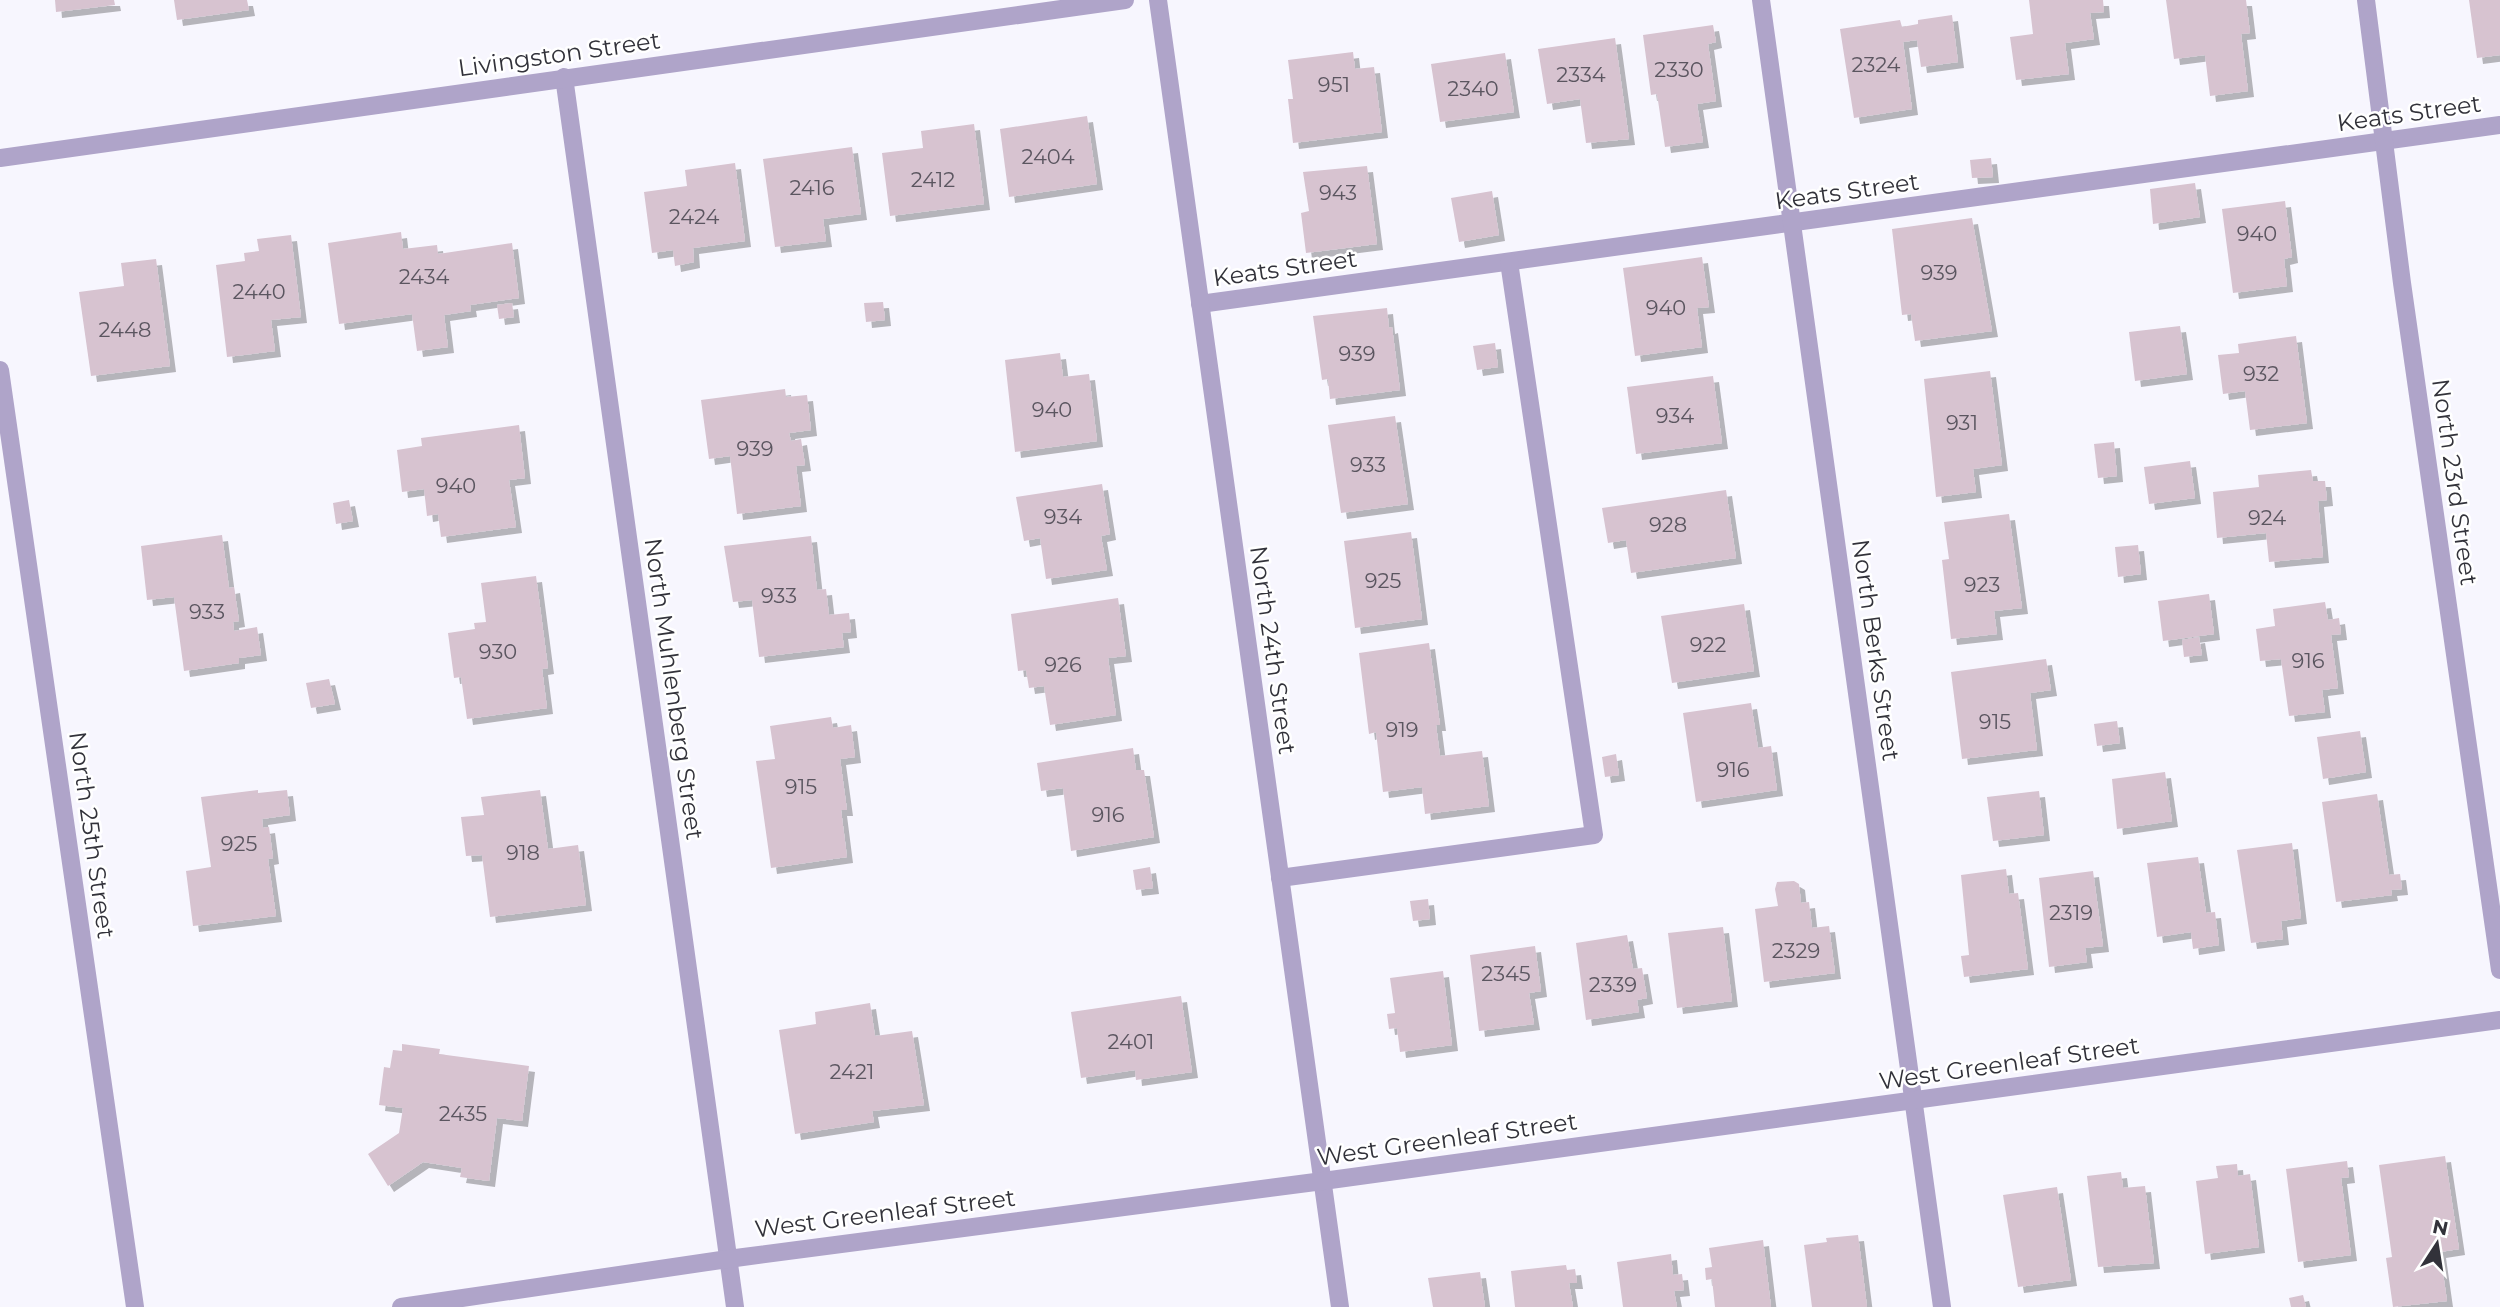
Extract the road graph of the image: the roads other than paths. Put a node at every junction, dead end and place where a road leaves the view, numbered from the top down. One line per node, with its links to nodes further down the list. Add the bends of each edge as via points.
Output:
1 (1125, 0): 5 (street, Livingston Street)
2 (1158, 0): 11 (street, North 24th Street)
3 (1762, 0): 9 (street, North Berks Street)
4 (2366, 0): 7 (street, North 23rd Street)
5 (564, 78): 8 (street, Livingston Street); 18 (street, North Muhlenberg Street)
6 (2500, 125): 7 (street, Keats Street)
7 (2384, 141): 9 (street, Keats Street); 14 (street, North 23rd Street)
8 (0, 158)
9 (1792, 223): 10 (street, Keats Street); 16 (street, North Berks Street)
10 (1509, 262): 11 (street, Keats Street); 13 (street, via 1594,835)
11 (1200, 304): 13 (street, North 24th Street)
12 (0, 370): 19 (street, North 25th Street)
13 (1280, 878): 17 (street, North 24th Street)
14 (2500, 970)
15 (2500, 1020): 16 (street, West Greenleaf Street)
16 (1914, 1100): 17 (street, West Greenleaf Street); 23 (street, North Berks Street)
17 (1323, 1181): 18 (street, West Greenleaf Street); 22 (street, North 24th Street)
18 (728, 1259): 20 (street, West Greenleaf Street); 21 (street, North Muhlenberg Street)
19 (135, 1307)
20 (401, 1307)
21 (735, 1307)
22 (1340, 1307)
23 (1942, 1307)

